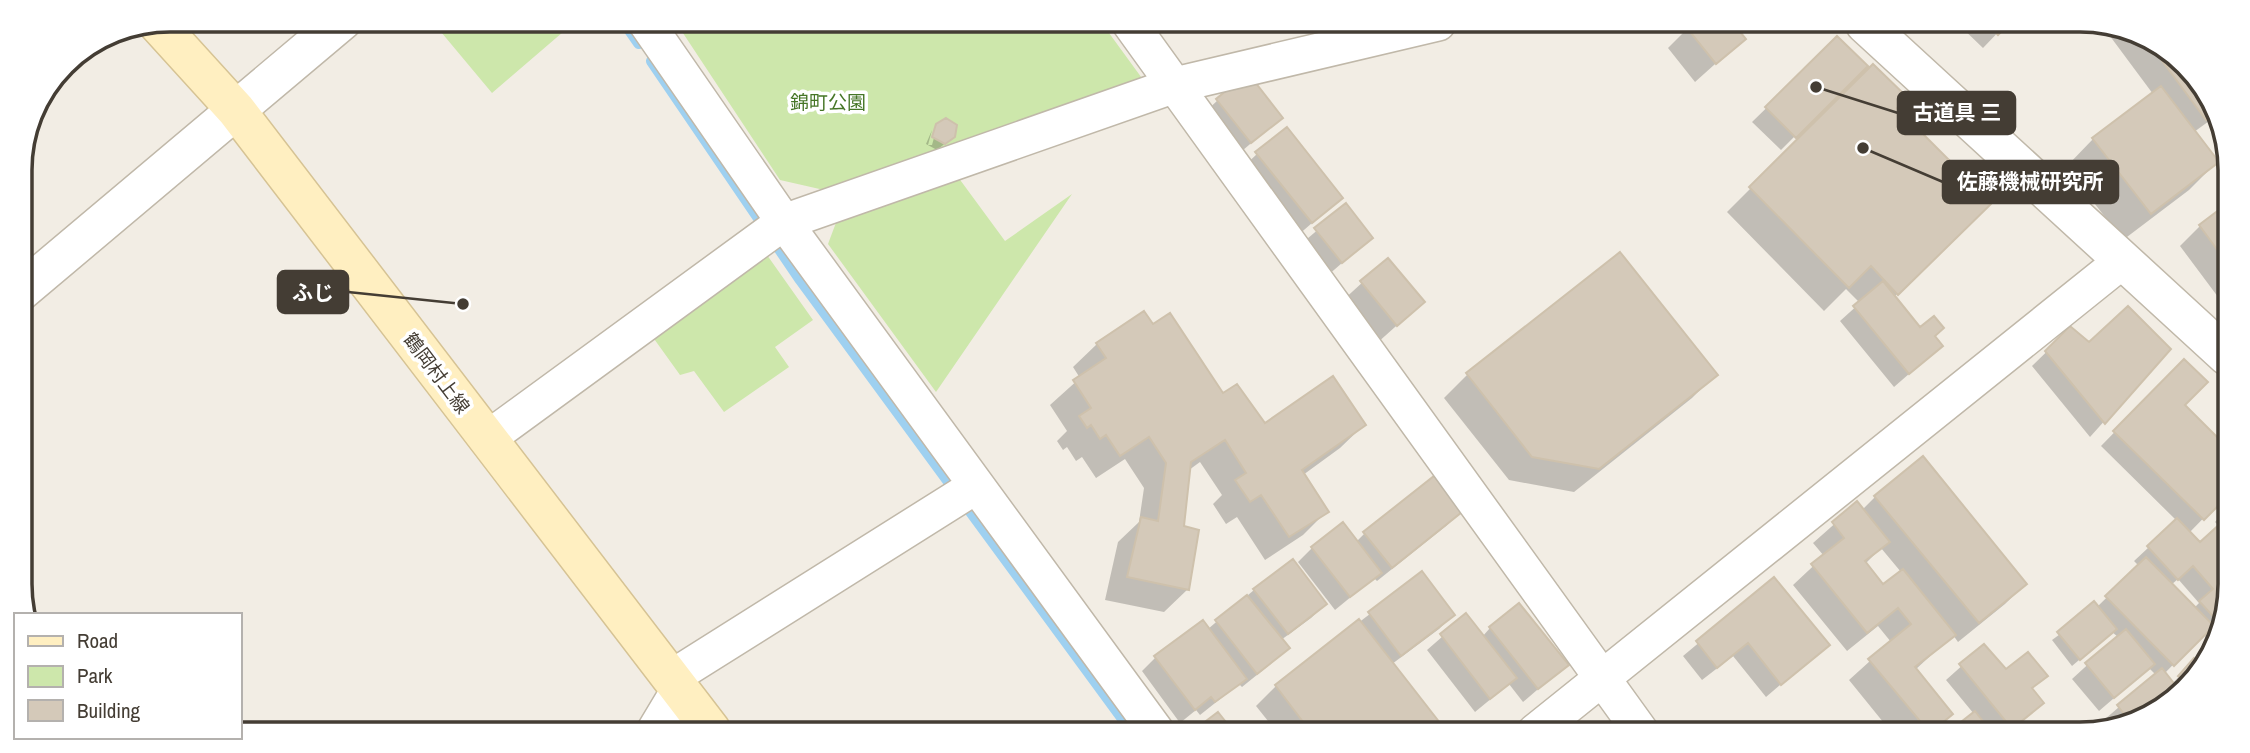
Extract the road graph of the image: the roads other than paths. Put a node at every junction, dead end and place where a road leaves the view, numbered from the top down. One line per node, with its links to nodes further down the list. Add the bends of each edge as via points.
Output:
1 (165, 32): 8 (main road, 鶴岡村上線)
2 (329, 32): 8 (street)
3 (653, 32): 9 (street)
4 (1136, 32): 7 (street)
5 (1400, 32): 7 (street)
6 (1875, 32): 10 (street)
7 (1175, 85): 9 (street); 15 (street)
8 (236, 110): 11 (street); 13 (main road, 鶴岡村上線)
9 (784, 222): 13 (street); 14 (street)
10 (2122, 261): 12 (street); 15 (street)
11 (32, 282)
12 (2218, 348)
13 (487, 439): 16 (main road, 鶴岡村上線)
14 (976, 486): 16 (street); 17 (street)
15 (1600, 678): 18 (street); 19 (street)
16 (675, 684): 20 (street); 21 (main road, 鶴岡村上線)
17 (1149, 721)
18 (1548, 721)
19 (1633, 721)
20 (659, 722)
21 (705, 722)

